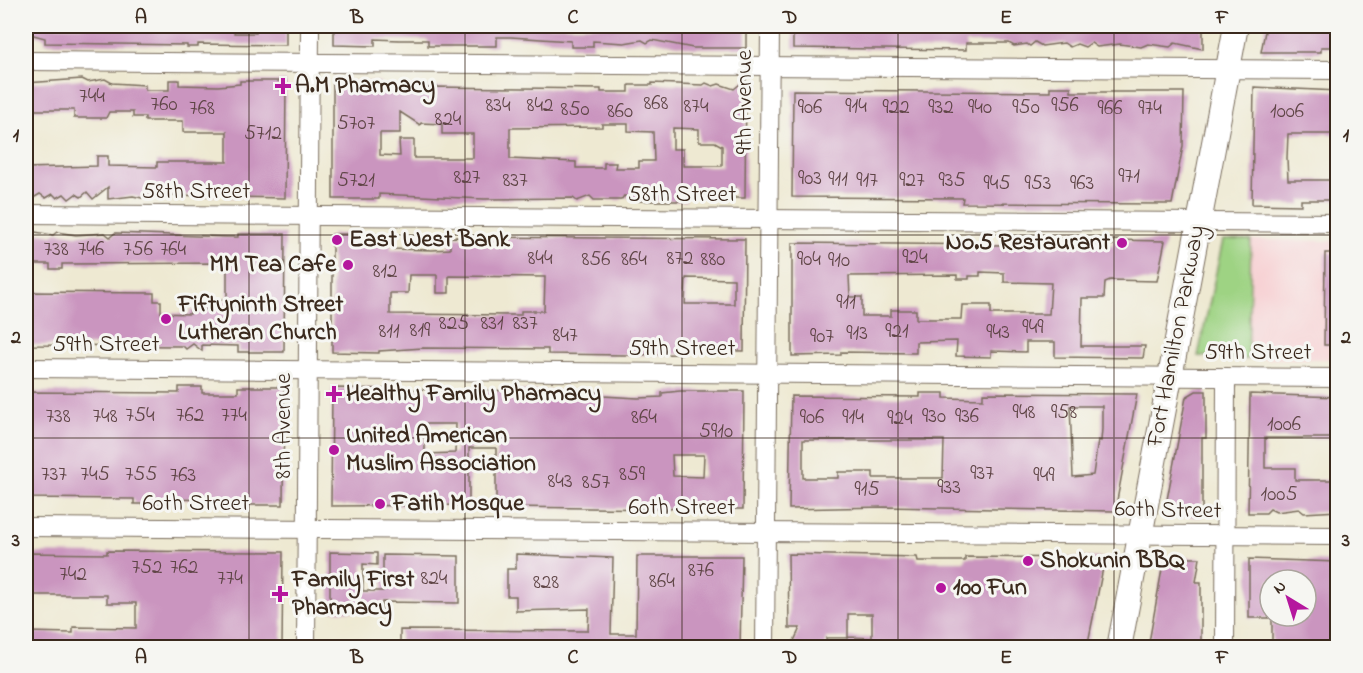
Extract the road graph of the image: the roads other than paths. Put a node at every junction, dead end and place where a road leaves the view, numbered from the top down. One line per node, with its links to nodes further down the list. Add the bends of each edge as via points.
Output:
1 (310, 26): 5 (street, 8th Avenue)
2 (770, 26): 6 (street, 9th Avenue)
3 (1236, 26): 7 (main road, Fort Hamilton Parkway)
4 (26, 61): 5 (street)
5 (310, 63): 6 (street); 10 (street, 8th Avenue)
6 (769, 66): 7 (street); 11 (street, 9th Avenue)
7 (1228, 69): 8 (street); 12 (main road, Fort Hamilton Parkway)
8 (1338, 70)
9 (26, 214): 10 (street, 58th Street)
10 (309, 216): 11 (street, 58th Street); 15 (street, 8th Avenue)
11 (768, 220): 12 (street, 58th Street); 16 (street, 9th Avenue)
12 (1198, 223): 13 (street, 58th Street); 17 (main road, Fort Hamilton Parkway)
13 (1338, 224)
14 (26, 368): 15 (street, 59th Street)
15 (308, 370): 16 (street, 59th Street); 21 (street, 8th Avenue)
16 (767, 374): 17 (street, 59th Street); 22 (street, 9th Avenue)
17 (1169, 376): 18 (street, 59th Street); 23 (main road, Fort Hamilton Parkway)
18 (1226, 377): 19 (street, 59th Street); 24 (street)
19 (1338, 378)
20 (26, 527): 21 (street, 60th Street)
21 (307, 529): 22 (street, 60th Street); 26 (street, 8th Avenue)
22 (766, 532): 23 (street, 60th Street); 27 (street, 9th Avenue)
23 (1140, 534): 24 (street, 60th Street); 28 (main road, Fort Hamilton Parkway)
24 (1226, 536): 25 (street, 60th Street); 29 (street)
25 (1338, 536)
26 (306, 648)
27 (765, 648)
28 (1119, 648)
29 (1225, 648)

